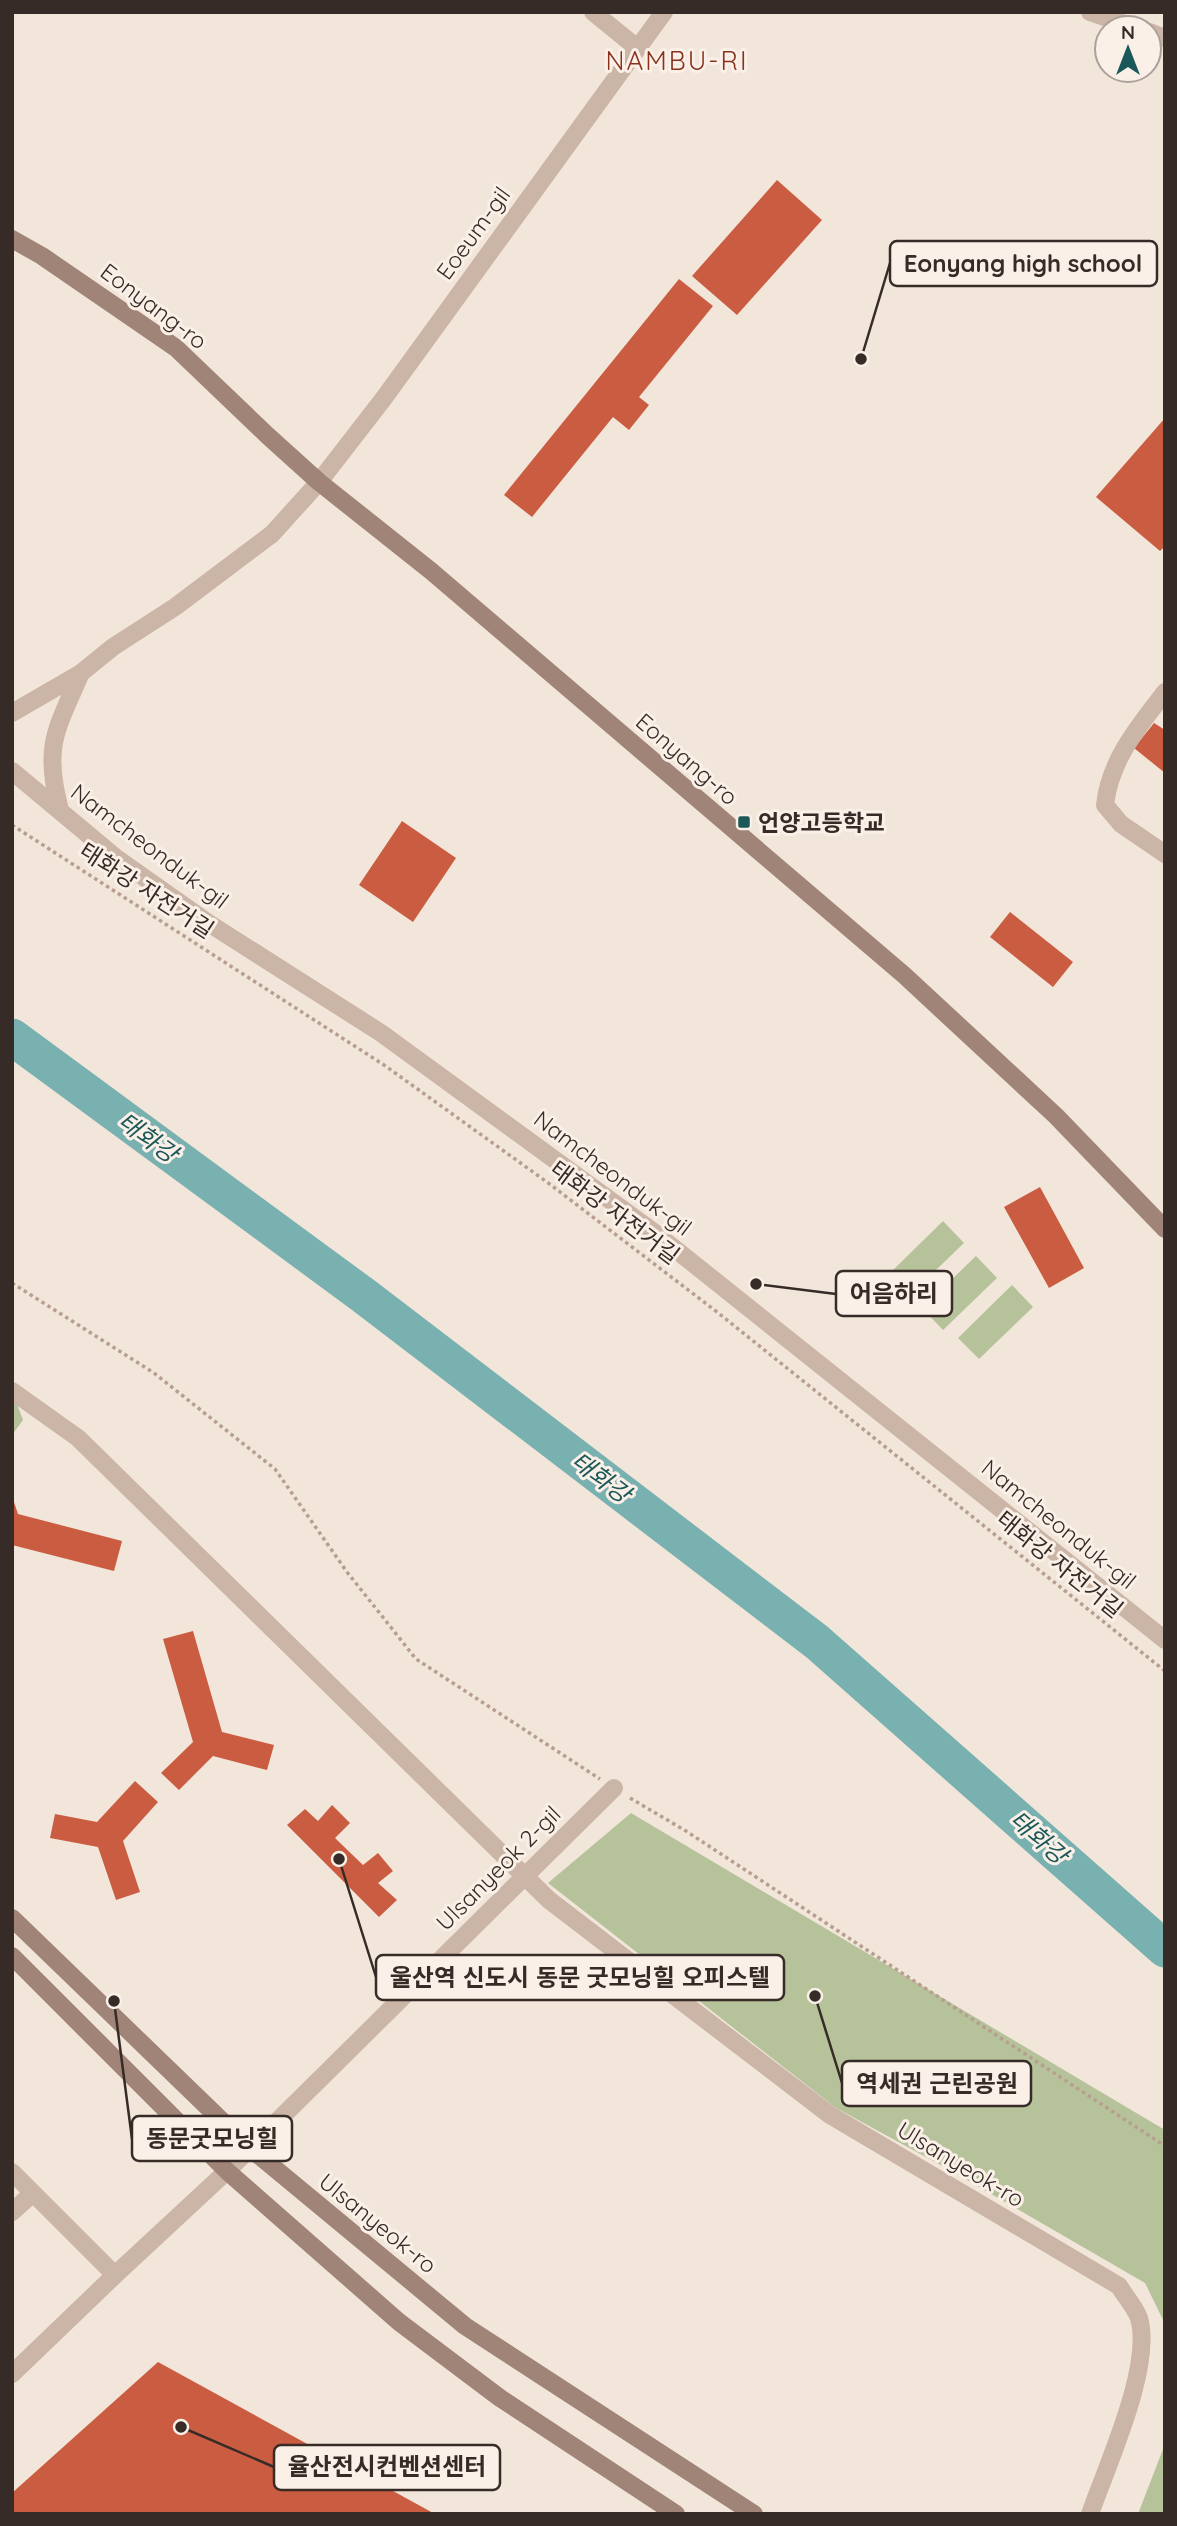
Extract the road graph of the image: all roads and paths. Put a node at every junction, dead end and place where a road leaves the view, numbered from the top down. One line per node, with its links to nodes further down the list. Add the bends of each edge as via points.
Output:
1 (593, 12): 3 (street)
2 (664, 12): 3 (street, Eoeum-gil)
3 (636, 47): 5 (street, Eoeum-gil)
4 (12, 239): 5 (main road, Eonyang-ro, via 176,348)
5 (319, 482): 6 (street, via 272,534); 13 (main road, Eonyang-ro, via 431,571 904,975 1056,1116)
6 (80, 673): 8 (street); 10 (street, via 53,737 52,782)
7 (1165, 692): 12 (street, via 1129,739 1108,783 1105,805 1121,824)
8 (12, 713)
9 (12, 771): 10 (street, Namcheonduk-gil)
10 (60, 810): 16 (street, Namcheonduk-gil, via 115,857 381,1033 655,1233)
11 (12, 825): 17 (path, 태화강 자전거길, via 384,1065 547,1182)
12 (1165, 854)
13 (1165, 1230)
14 (12, 1283): 18 (path, via 155,1373 275,1469 347,1572 416,1659)
15 (12, 1391): 19 (street, Ulsanyeok-ro, via 78,1438)
16 (1165, 1640)
17 (1165, 1671)
18 (614, 1788): 19 (street, Ulsanyeok 2-gil); 22 (path, via 686,1830)
19 (525, 1876): 23 (street, Ulsanyeok 2-gil); 32 (street, Ulsanyeok-ro, via 550,1900 831,2115 1118,2286 1138,2316 1143,2352)
20 (12, 1918): 23 (main road, Ulsanyeok-ro)
21 (12, 1956): 24 (main road)
22 (1165, 2146)
23 (250, 2148): 24 (street, Ulsanyeok 2-gil); 31 (main road, Ulsanyeok-ro, via 465,2326)
24 (227, 2171): 28 (street, Ulsanyeok 2-gil); 30 (main road, via 398,2322 500,2398)
25 (12, 2172): 26 (street)
26 (33, 2193): 27 (street); 28 (street)
27 (12, 2212)
28 (115, 2275): 29 (street, Ulsanyeok 2-gil)
29 (12, 2374)
30 (676, 2514)
31 (754, 2514)
32 (1090, 2514)

